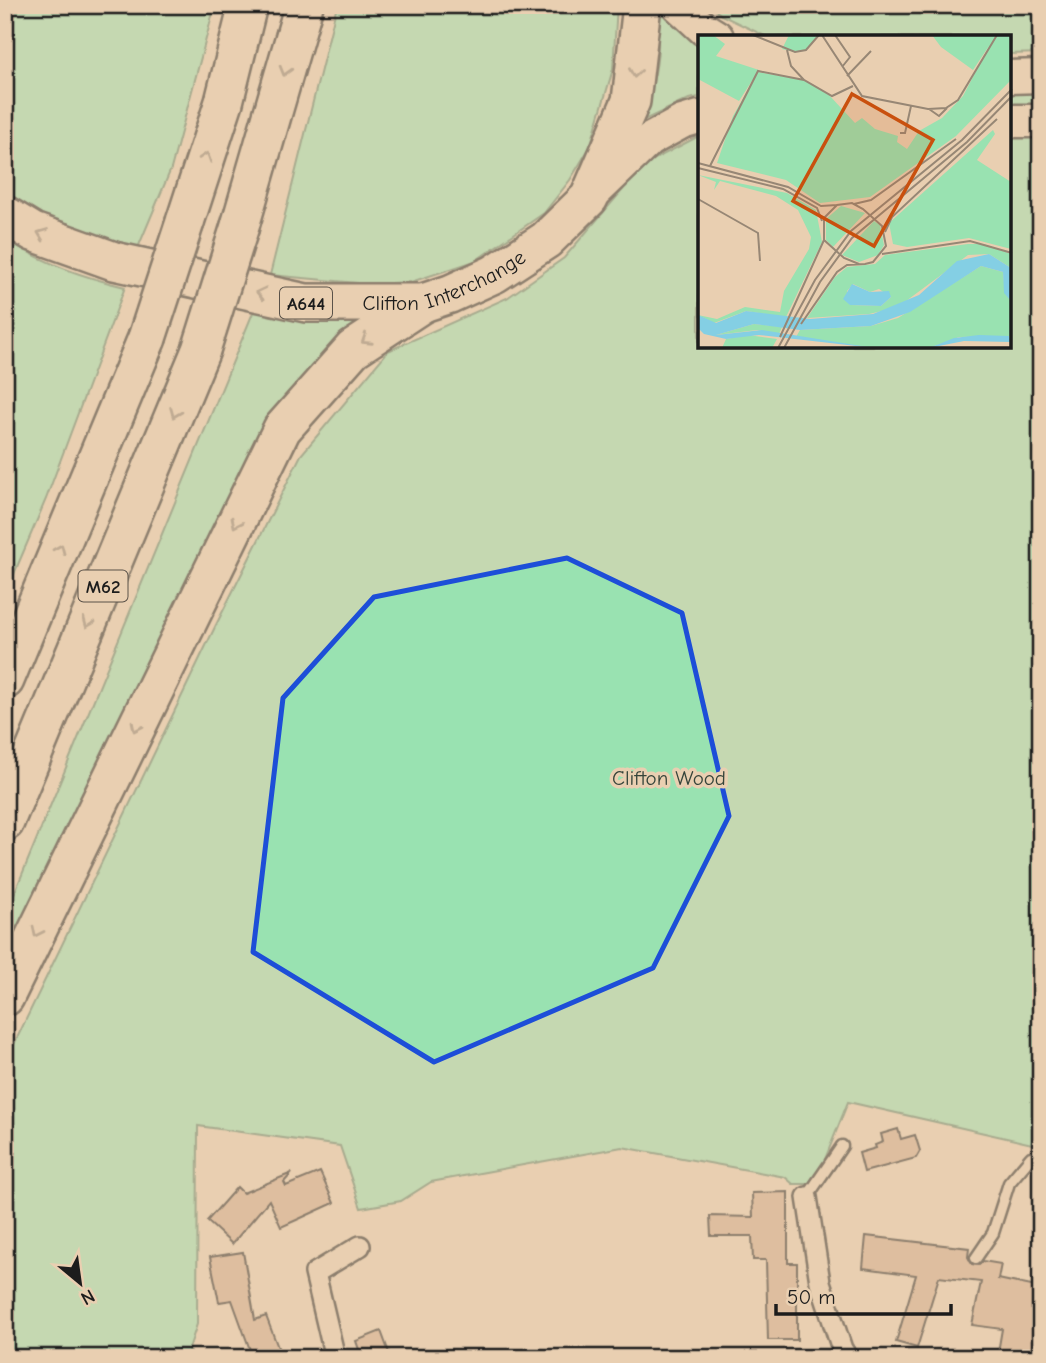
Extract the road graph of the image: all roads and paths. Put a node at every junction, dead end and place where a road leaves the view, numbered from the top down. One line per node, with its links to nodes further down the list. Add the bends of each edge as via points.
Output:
1 (248, 5): 14 (highway, M62, one-way to 1, bridge, via 147,338 224,102)
2 (304, 5): 15 (highway, M62, one-way to 15, bridge, via 201,350)
3 (642, 5): 11 (highway, Clifton Interchange / A644, one-way to 11, via 631,100)
4 (678, 5): 5 (main road)
5 (714, 35)
6 (1041, 75): 7 (main road)
7 (1011, 77)
8 (698, 117): 11 (main road, A644, via 649,140)
9 (1011, 121): 10 (main road)
10 (1041, 121)
11 (589, 198): 13 (highway, Clifton Interchange / A644, via 546,240 494,274)
12 (5, 215): 13 (highway, Clifton Interchange / A644, one-way to 12, via 306,303 114,261 33,232)
13 (424, 303): 16 (highway, one-way to 16, via 353,349 282,429)
14 (5, 680)
15 (5, 822)
16 (5, 997)
17 (842, 1146): 19 (lane)
18 (1041, 1156): 21 (lane, via 1031,1157 1009,1183 993,1233)
19 (807, 1197): 23 (street, via 820,1282)
20 (360, 1246): 22 (street, via 315,1273)
21 (976, 1258)
22 (335, 1358)
23 (848, 1358)

